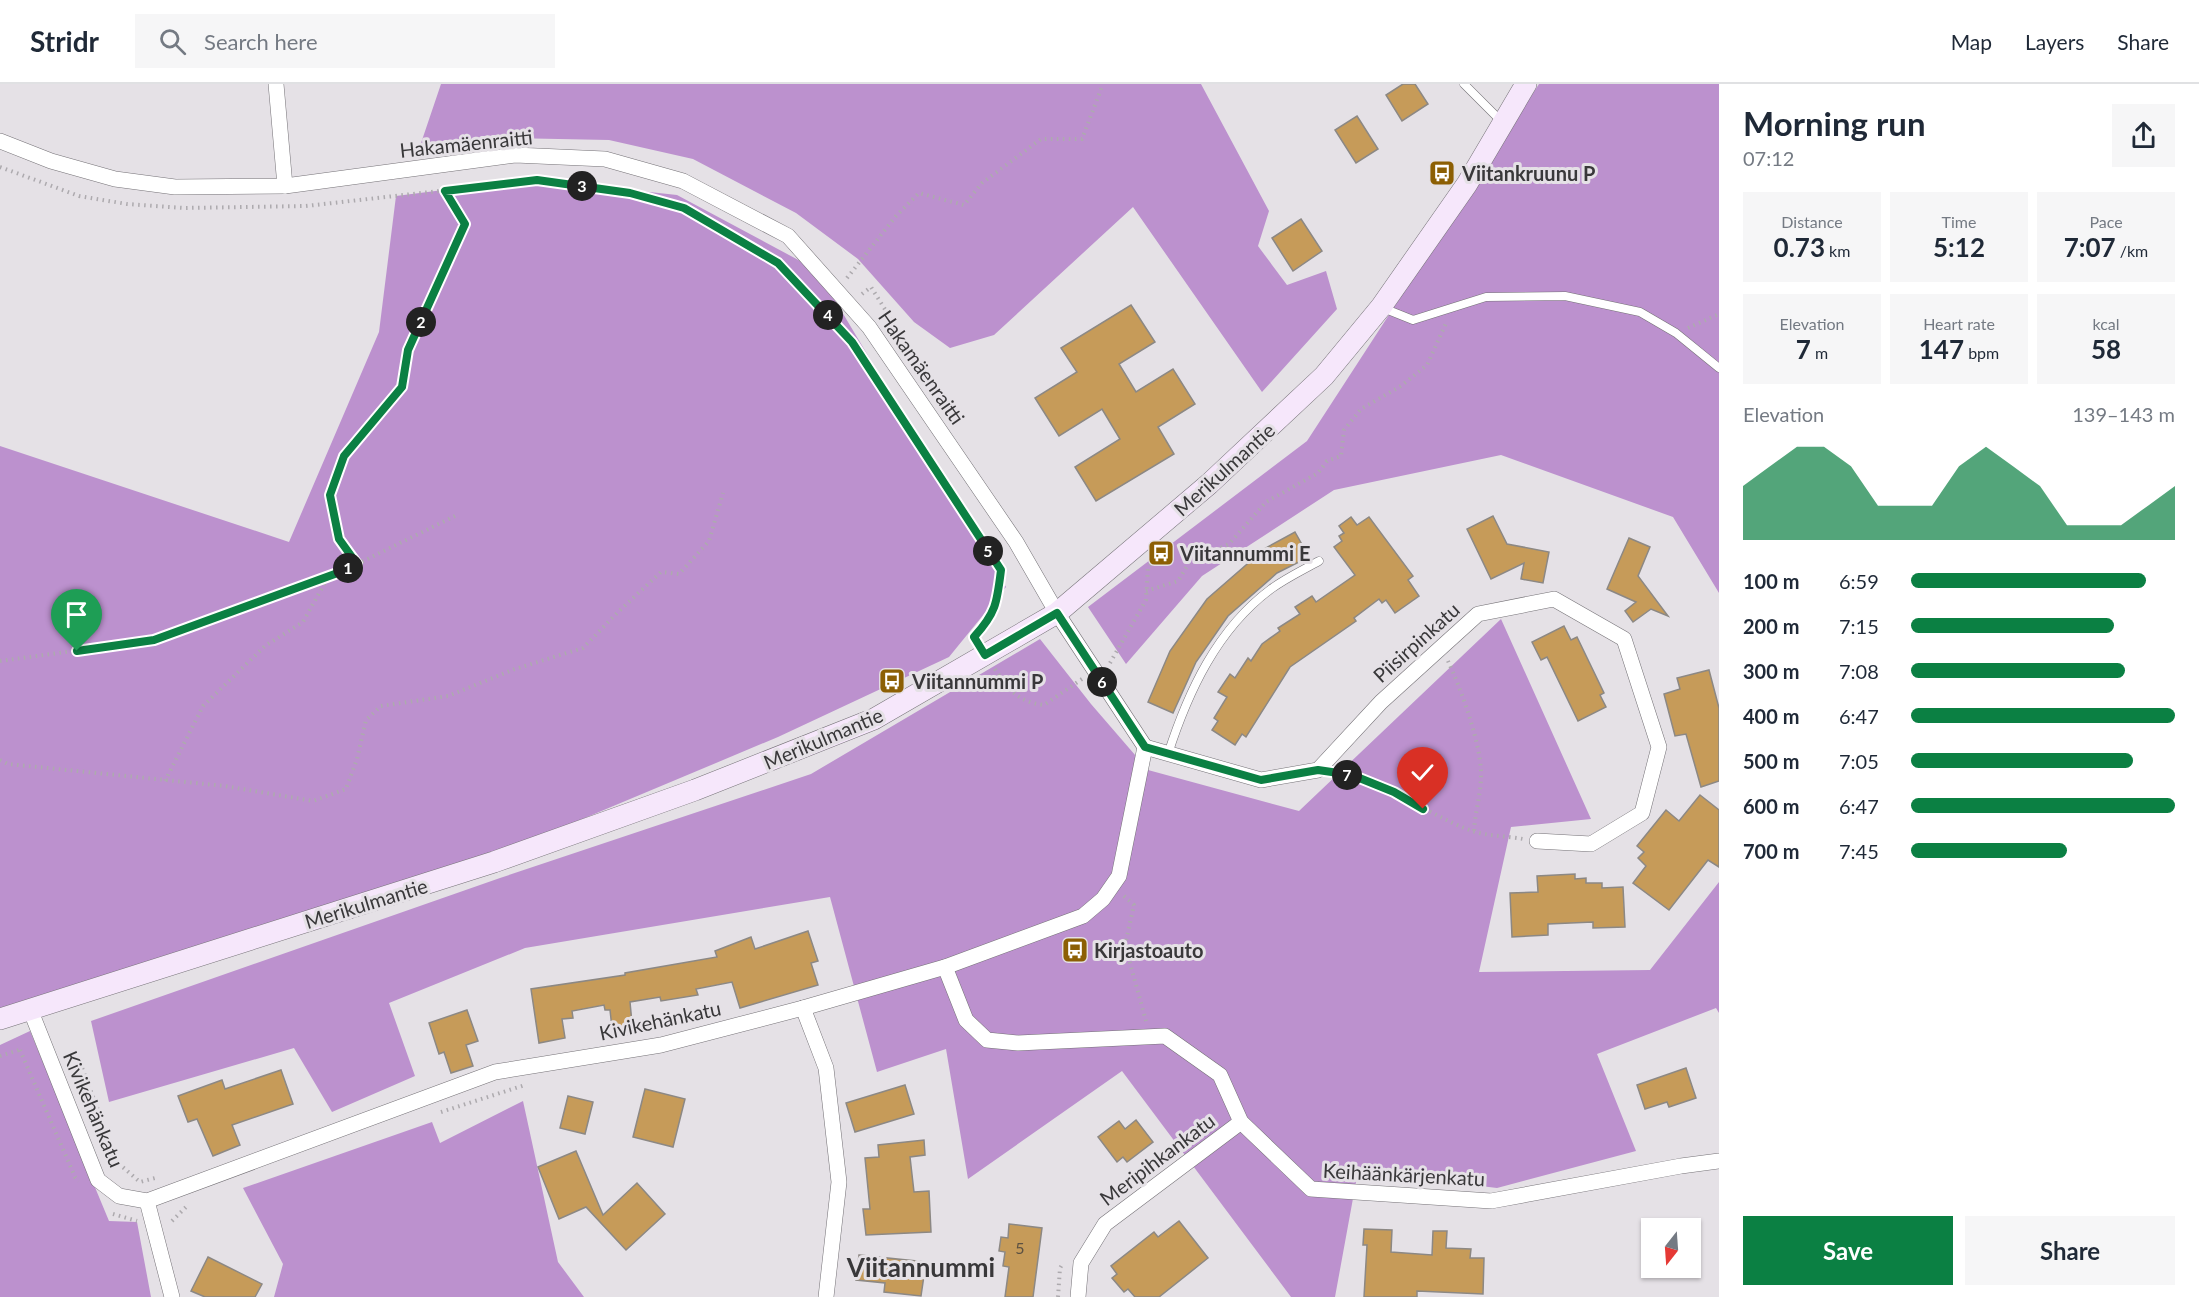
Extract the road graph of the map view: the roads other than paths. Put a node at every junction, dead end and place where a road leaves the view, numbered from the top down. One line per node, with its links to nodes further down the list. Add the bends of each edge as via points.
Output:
1 (276, 84): 6 (street)
2 (1464, 84): 4 (lane)
3 (1526, 84): 4 (street, Merikulmantie)
4 (1503, 123): 7 (street, Merikulmantie, via 1467,184)
5 (0, 141): 6 (street, Hakamäenraitti, via 115,179 176,187)
6 (285, 186): 10 (street, Hakamäenraitti, via 515,155 604,159 683,181 788,236 869,327 1016,542)
7 (1381, 306): 8 (lane, via 1413,320 1486,297 1565,296 1640,312 1676,333); 10 (street, Merikulmantie, via 1300,399 1209,484)
8 (1719, 368)
9 (1319, 561): 12 (lane, via 1271,589 1233,623 1204,666)
10 (1057, 613): 11 (street); 16 (street, Merikulmantie, via 874,719 695,790 494,862)
11 (1145, 747): 12 (street); 14 (street, Kivikehänkatu, via 1119,876 1103,899 1083,916)
12 (1168, 754): 13 (street, Piisirpinkatu, via 1261,780 1318,770 1381,702 1478,614 1554,599 1624,639 1659,747 1642,813 1591,844)
13 (1537, 841)
14 (945, 967): 15 (street, Kivikehänkatu); 18 (street, Keihäänkärjenkatu, via 966,1020 987,1040 1018,1043 1165,1036 1220,1075)
15 (803, 1008): 20 (street, Kivikehänkatu, via 661,1045 495,1072); 22 (street, via 826,1068 840,1182)
16 (30, 1009): 17 (street, Merikulmantie); 20 (street, Kivikehänkatu, via 98,1180 119,1196)
17 (0, 1019)
18 (1241, 1122): 19 (street, Keihäänkärjenkatu, via 1311,1189 1491,1201); 23 (street, Meripihkankatu, via 1105,1224 1081,1263)
19 (1719, 1161)
20 (147, 1201): 21 (street)
21 (172, 1297)
22 (826, 1297)
23 (1078, 1297)

